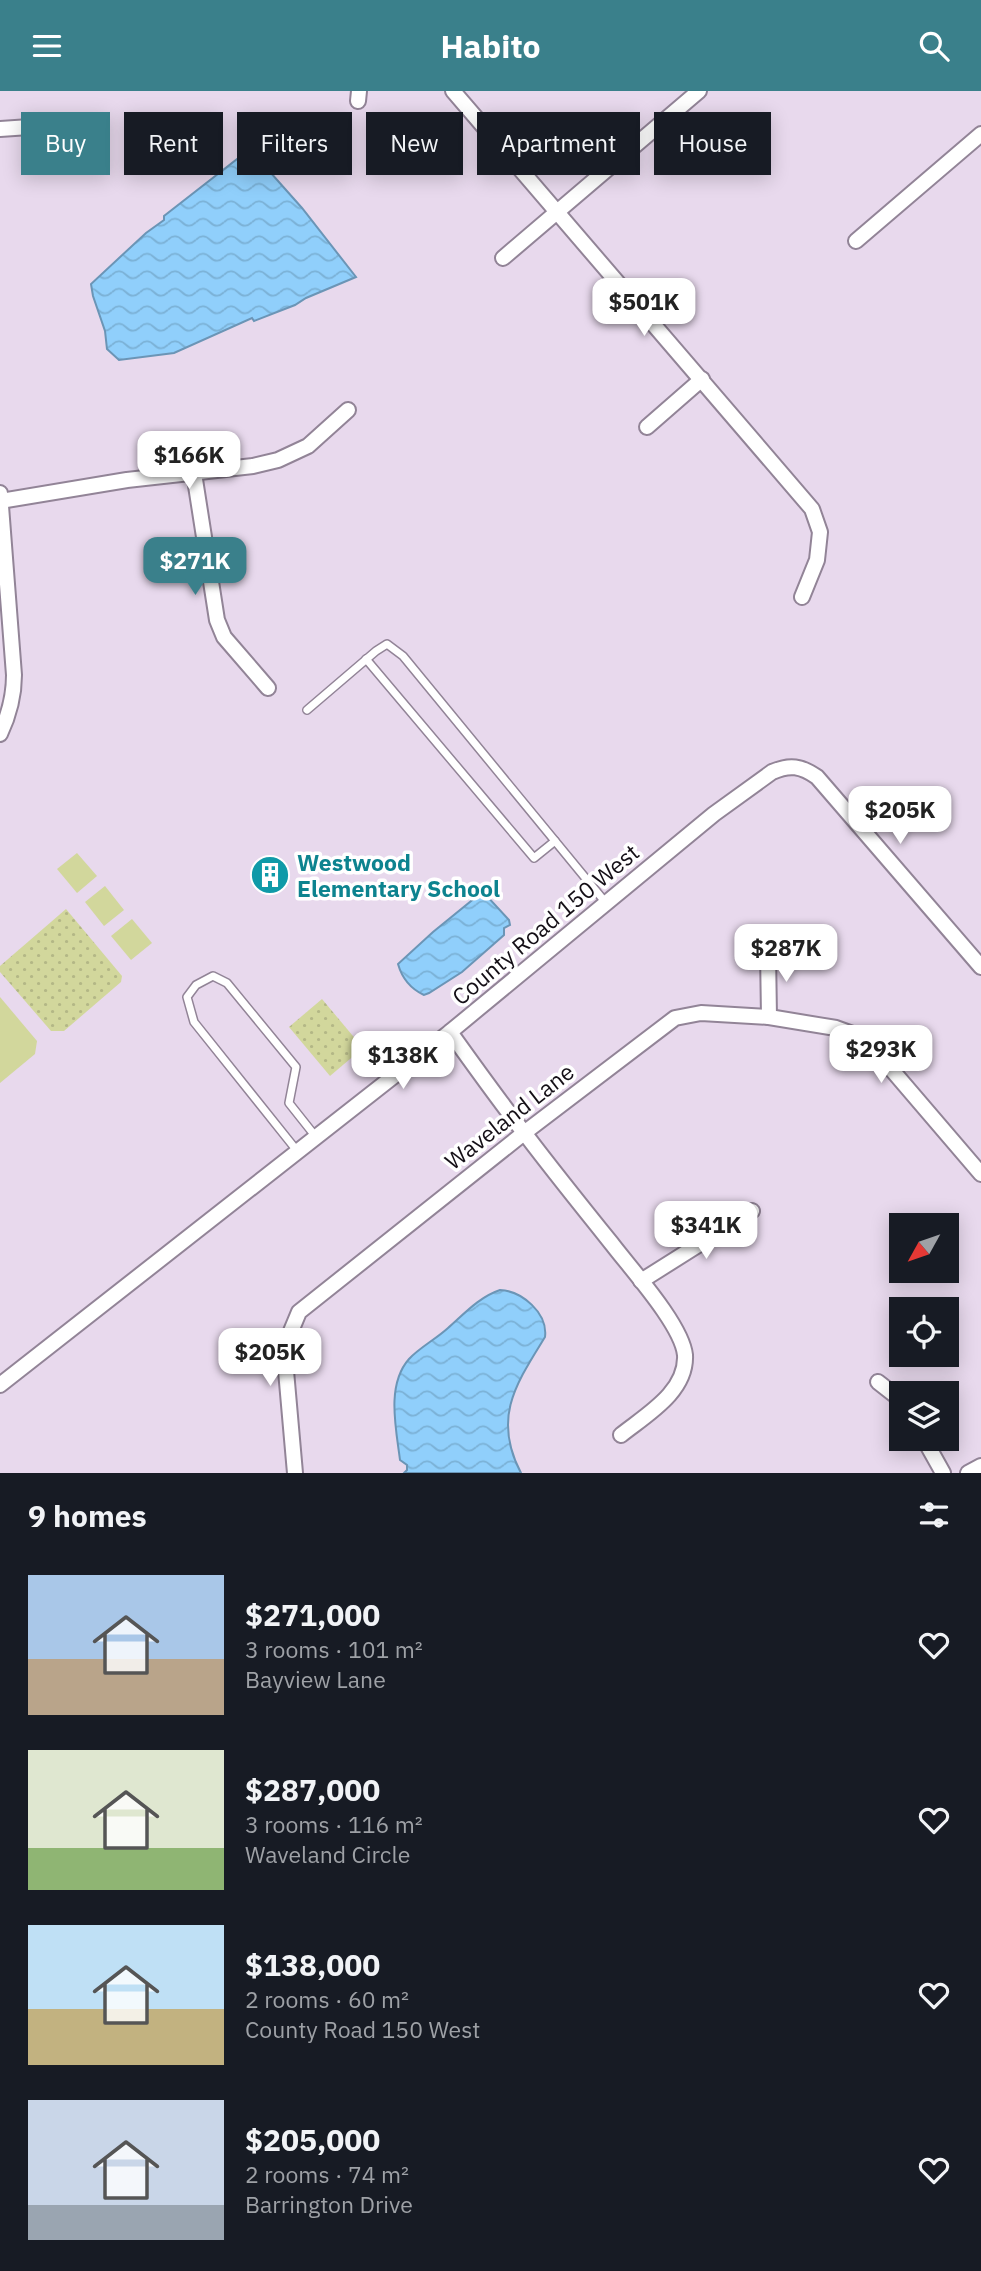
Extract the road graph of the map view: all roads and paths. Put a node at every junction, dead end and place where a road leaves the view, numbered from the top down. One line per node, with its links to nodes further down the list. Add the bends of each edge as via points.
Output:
1 (453, 91): 6 (street)
2 (699, 91): 6 (street)
3 (21, 128): 4 (street)
4 (0, 129)
5 (981, 134): 7 (street)
6 (558, 211): 8 (street); 9 (street)
7 (856, 241)
8 (503, 258)
9 (702, 379): 11 (street); 14 (street, via 812,509 820,532 817,560)
10 (348, 410): 12 (street, via 291,456)
11 (647, 427)
12 (194, 473): 13 (street); 16 (street, via 217,620 224,637)
13 (1, 498): 18 (street, via 14,692)
14 (802, 597)
15 (366, 659): 17 (lane); 19 (lane, via 387,644 403,656); 19 (lane, via 534,858)
16 (268, 688)
17 (307, 710)
18 (0, 734)
19 (555, 841): 20 (lane)
20 (606, 903): 22 (street, County Road 150 West, via 714,814 772,772 793,766 823,783); 24 (street, County Road 150 West)
21 (768, 952): 23 (street)
22 (981, 967)
23 (769, 1017): 25 (street, Waveland Lane, via 701,1013 670,1020); 28 (street, Waveland Lane, via 858,1035)
24 (450, 1032): 25 (street); 26 (street, County Road 150 West)
25 (524, 1133): 30 (street); 37 (street, Waveland Lane, via 299,1312 284,1348)
26 (316, 1137): 27 (street, County Road 150 West); 27 (lane, via 289,1103 296,1067 227,983 213,976 196,985 187,997 194,1022)
27 (298, 1152): 32 (street, County Road 150 West)
28 (981, 1174)
29 (752, 1211): 30 (street)
30 (641, 1281): 34 (street, via 679,1336 684,1362 681,1377 667,1397)
31 (877, 1383): 33 (street)
32 (0, 1385)
33 (889, 1392)
34 (621, 1435)
35 (931, 1451): 38 (street)
36 (981, 1466): 39 (street)
37 (295, 1473)
38 (943, 1473)
39 (968, 1473)

